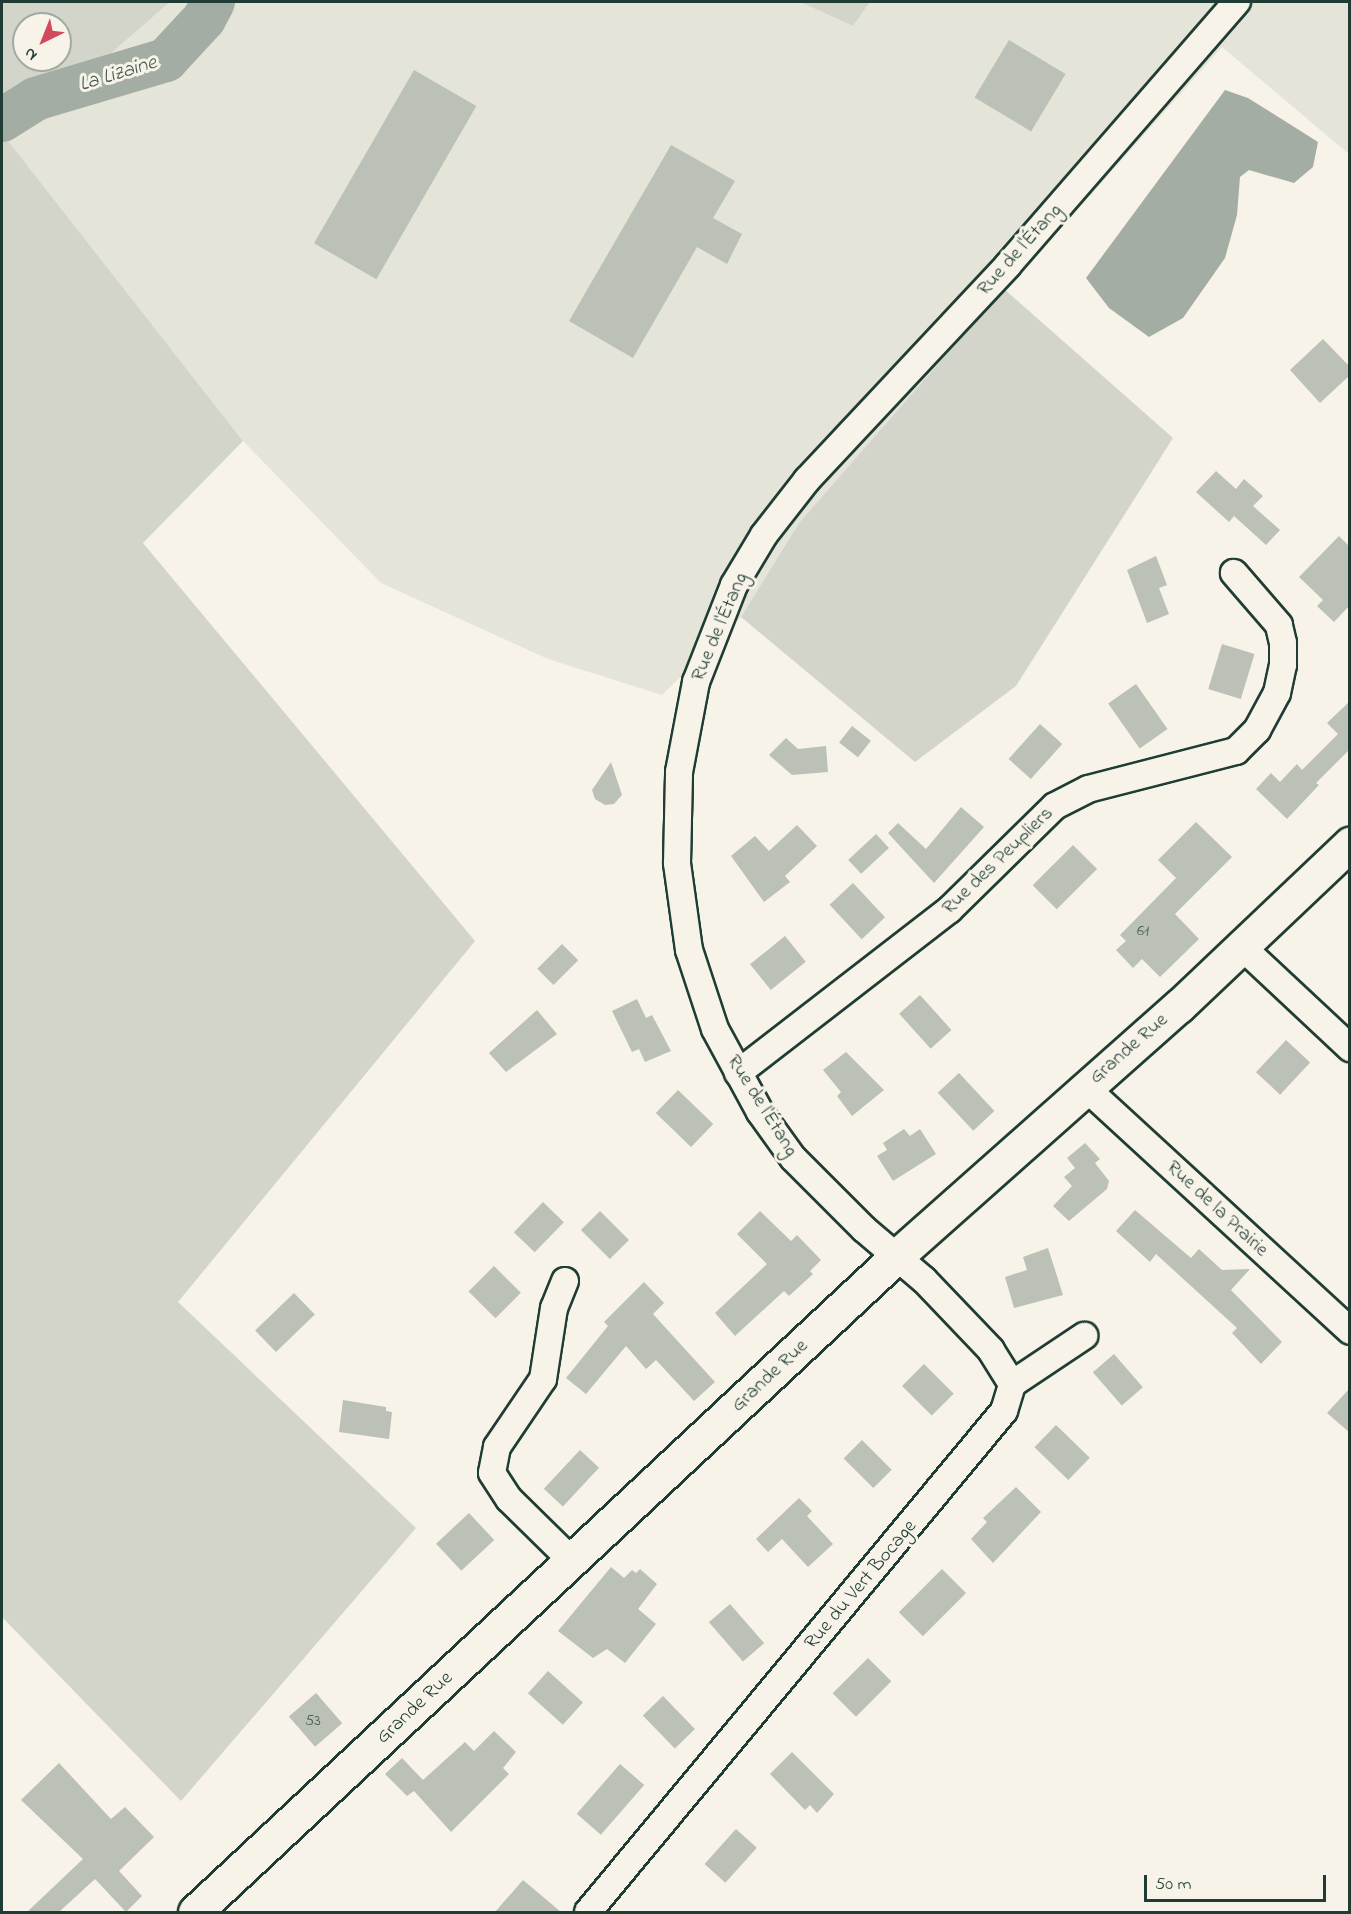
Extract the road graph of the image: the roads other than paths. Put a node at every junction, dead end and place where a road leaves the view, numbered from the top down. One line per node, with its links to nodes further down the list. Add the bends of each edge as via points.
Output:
1 (1237, 2): 6 (street, Rue de l'Étang, via 1008,265 807,480 764,535 734,585 696,682 678,772 677,863 689,950 715,1029)
2 (1234, 573): 6 (street, Rue des Peupliers, via 1279,625 1282,643 1283,665 1277,693 1257,730 1236,751 1088,789 1055,806 950,910)
3 (1350, 844): 4 (street, Grande Rue)
4 (1240, 945): 5 (street); 7 (street, Grande Rue, via 1179,1006)
5 (1350, 1048)
6 (738, 1073): 8 (street, Rue de l'Étang, via 793,1158)
7 (1085, 1087): 8 (street, Grande Rue); 10 (street, Rue de la Prairie)
8 (897, 1256): 12 (street, via 991,1350); 13 (street, Grande Rue)
9 (565, 1281): 13 (street, via 554,1308 543,1378 497,1448 492,1473 509,1499)
10 (1350, 1331)
11 (1084, 1336): 12 (street)
12 (1012, 1384): 15 (street, Rue du Vert Bocage, via 1004,1411)
13 (571, 1560): 14 (street, Grande Rue)
14 (195, 1912)
15 (588, 1912)

